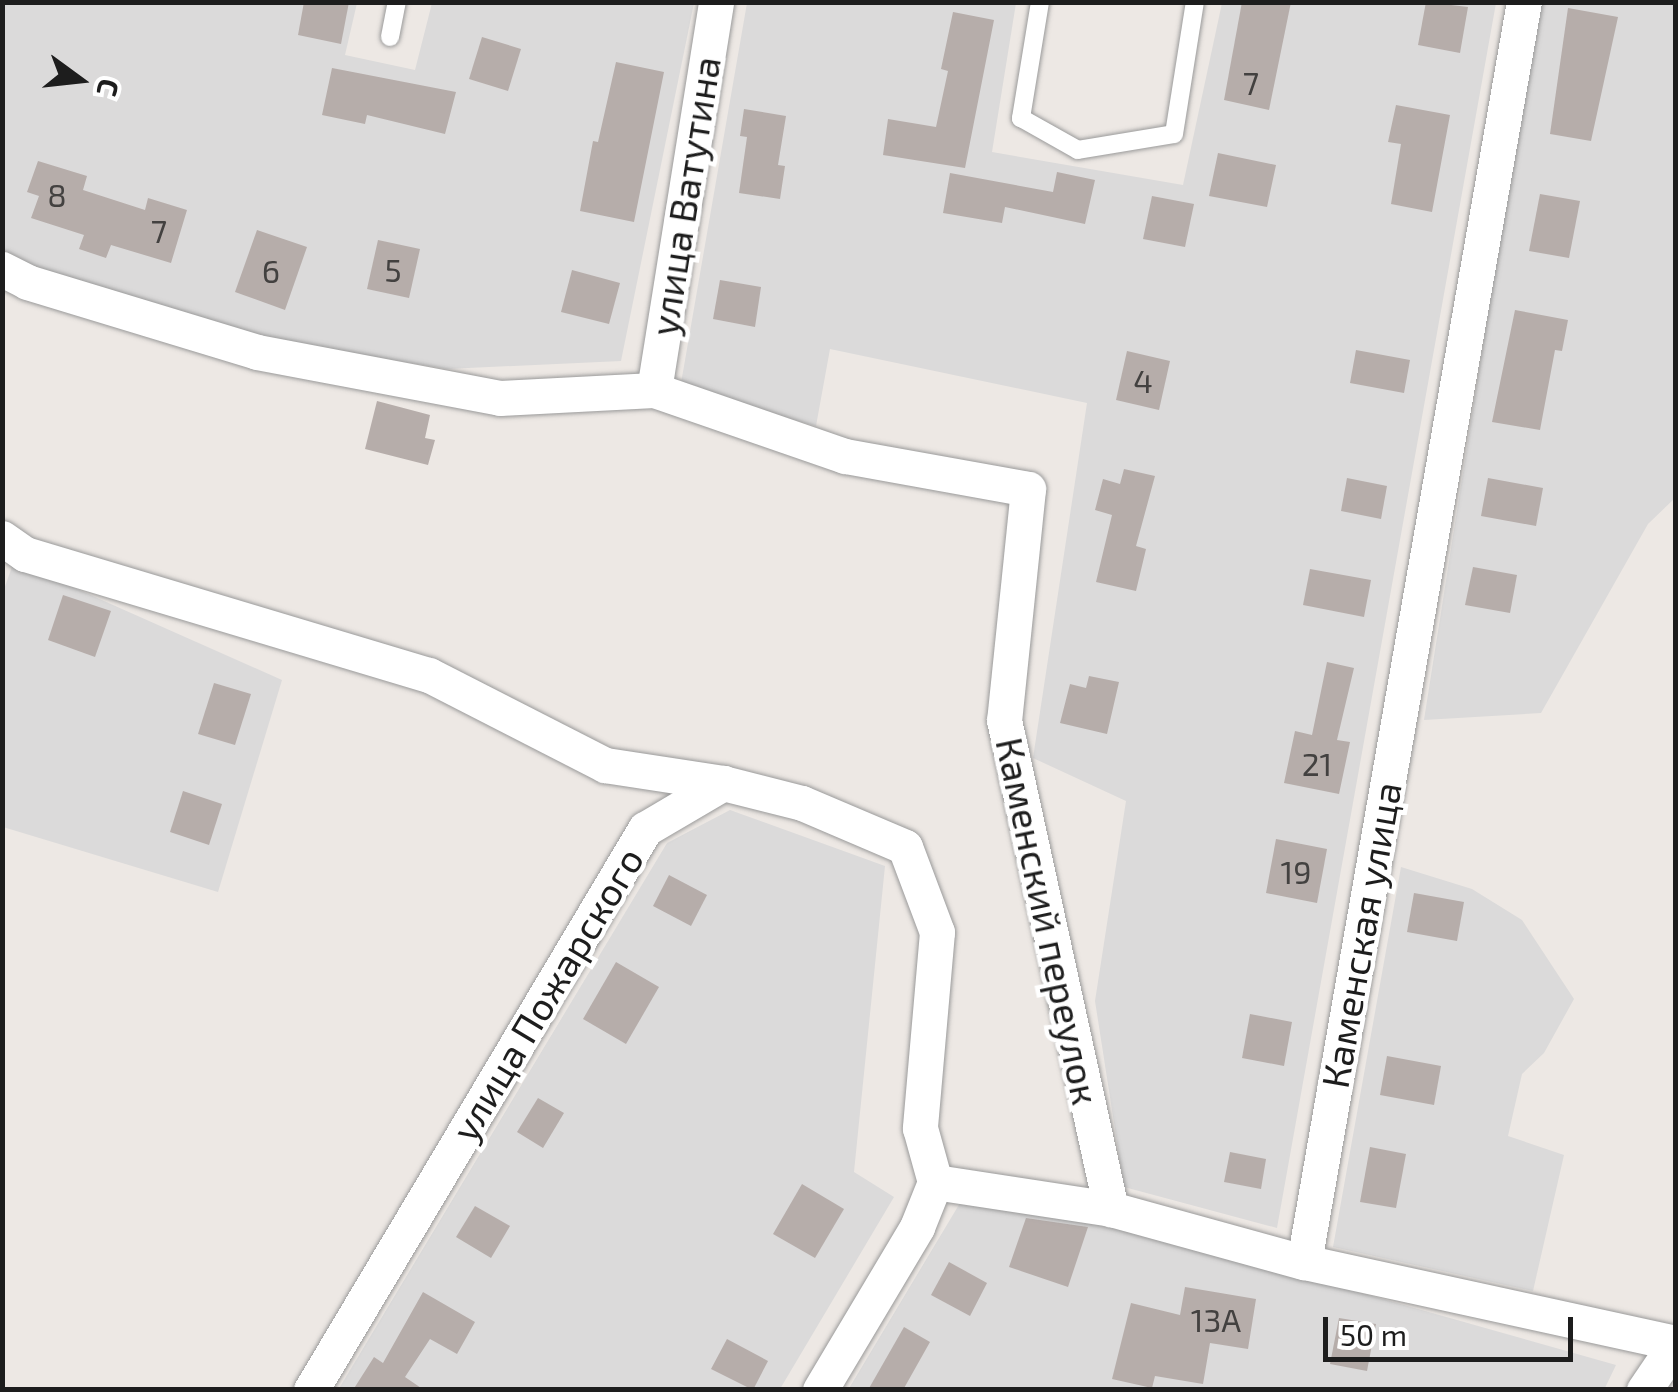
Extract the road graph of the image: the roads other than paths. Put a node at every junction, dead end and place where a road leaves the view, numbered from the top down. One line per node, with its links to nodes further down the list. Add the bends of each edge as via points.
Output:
1 (397, 2): 6 (lane)
2 (716, 2): 8 (street, улица Ватутина)
3 (1040, 2): 4 (lane, via 1021,118 1078,150 1174,134)
4 (1195, 2)
5 (1524, 2): 13 (street, Каменская улица)
6 (390, 37)
7 (2, 269): 8 (street, Каменский переулок, via 256,352 500,398)
8 (654, 390): 12 (street, Каменский переулок, via 845,456 1028,489 1004,720)
9 (2, 538): 10 (street, via 25,554 429,674 605,765)
10 (723, 783): 11 (street, via 802,803 905,847 936,932 920,1128); 15 (street, улица Пожарского, via 645,829)
11 (935, 1182): 12 (street); 16 (street, via 917,1227)
12 (1111, 1209): 13 (street)
13 (1304, 1262): 14 (street)
14 (1676, 1343): 17 (street)
15 (312, 1390)
16 (820, 1390)
17 (1644, 1390)

